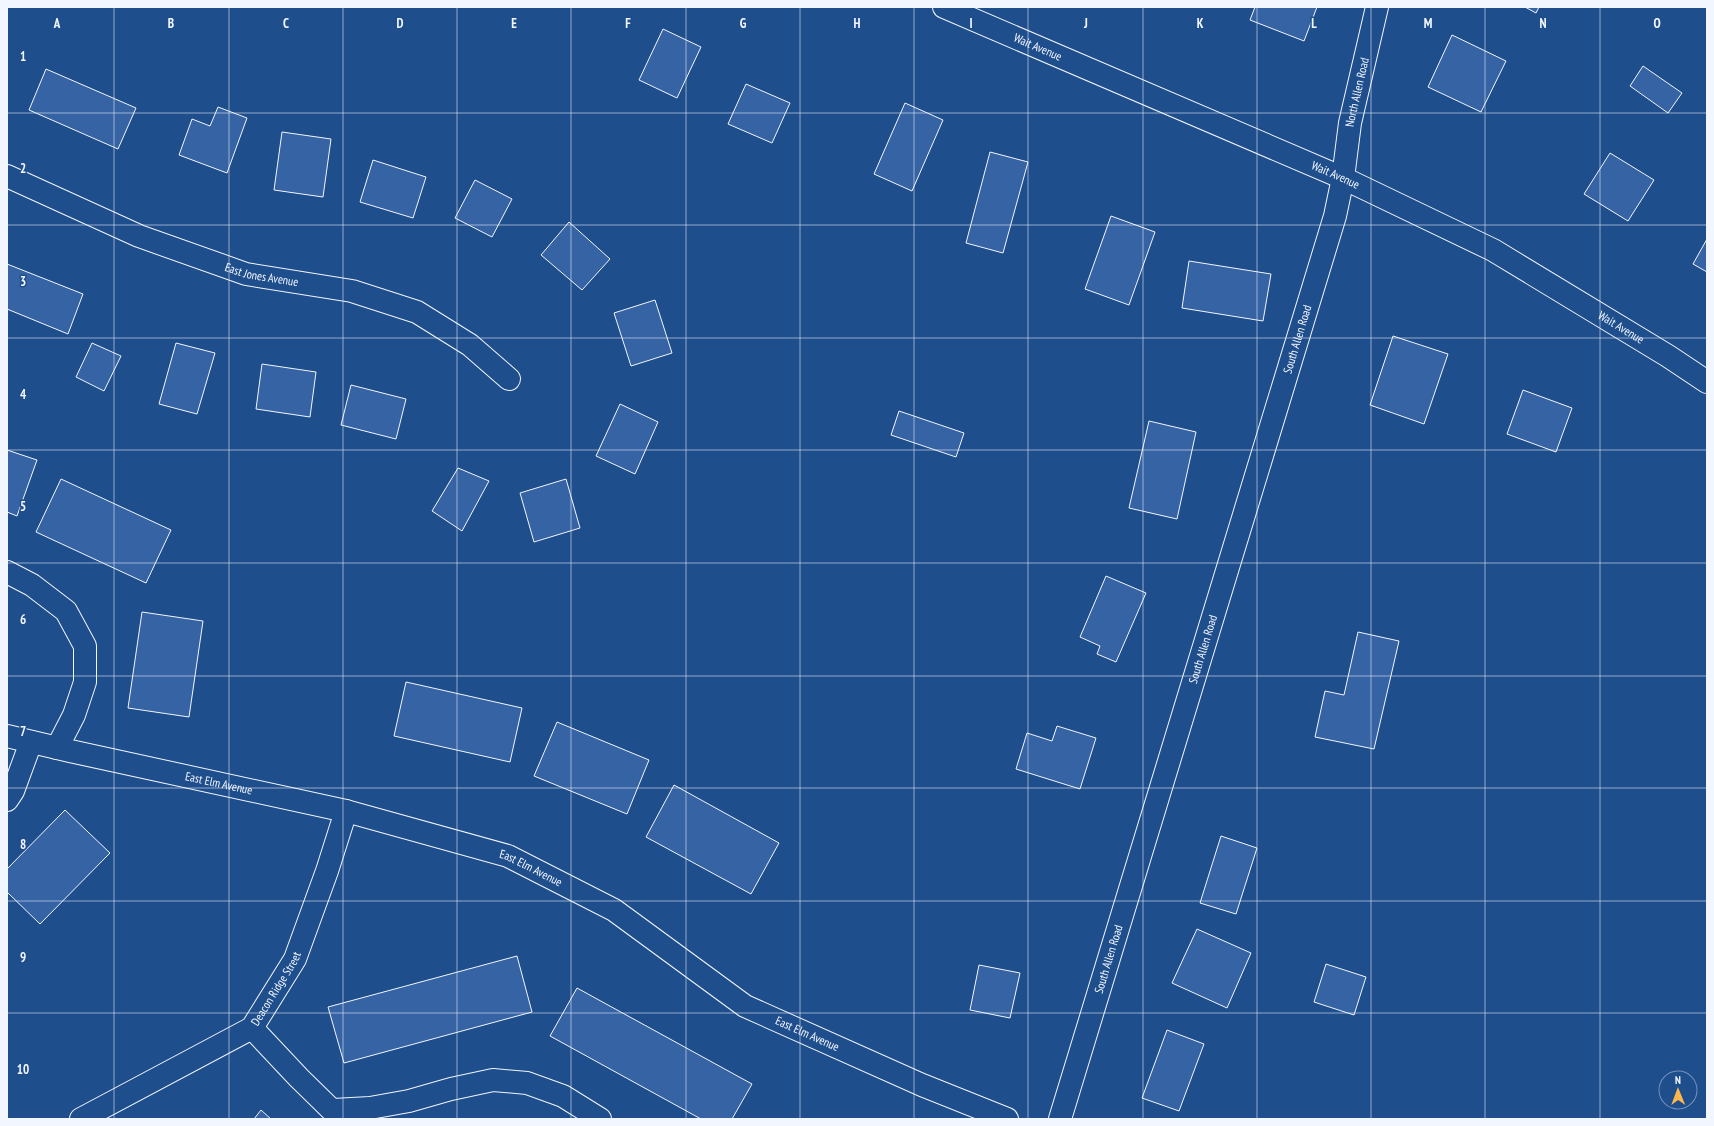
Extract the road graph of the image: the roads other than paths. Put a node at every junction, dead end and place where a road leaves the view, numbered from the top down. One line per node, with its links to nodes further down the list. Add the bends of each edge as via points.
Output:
1 (944, 7): 4 (street, Wait Avenue)
2 (1377, 7): 4 (street, North Allen Road, via 1350,123)
3 (7, 176): 5 (street, East Jones Avenue, via 139,236 246,274 352,291 417,312 470,345)
4 (1343, 178): 6 (street, Wait Avenue, via 1493,250); 18 (street, South Allen Road, via 1333,224)
5 (509, 379)
6 (1707, 382)
7 (7, 572): 10 (street, via 32,585 66,611 85,646 84,682 74,715)
8 (7, 736): 9 (street, East Elm Avenue)
9 (31, 742): 10 (street, East Elm Avenue); 11 (street, via 13,791)
10 (57, 748): 12 (street, East Elm Avenue)
11 (7, 800)
12 (346, 811): 13 (street, Deacon Ridge Street, via 295,960); 17 (street, East Elm Avenue, via 508,856 614,910 745,1006 922,1085)
13 (252, 1028): 14 (street); 15 (street, Deacon Ridge Street)
14 (337, 1115): 16 (street, via 493,1080 526,1083 563,1096)
15 (81, 1119)
16 (600, 1119)
17 (1007, 1119)
18 (1060, 1119)

